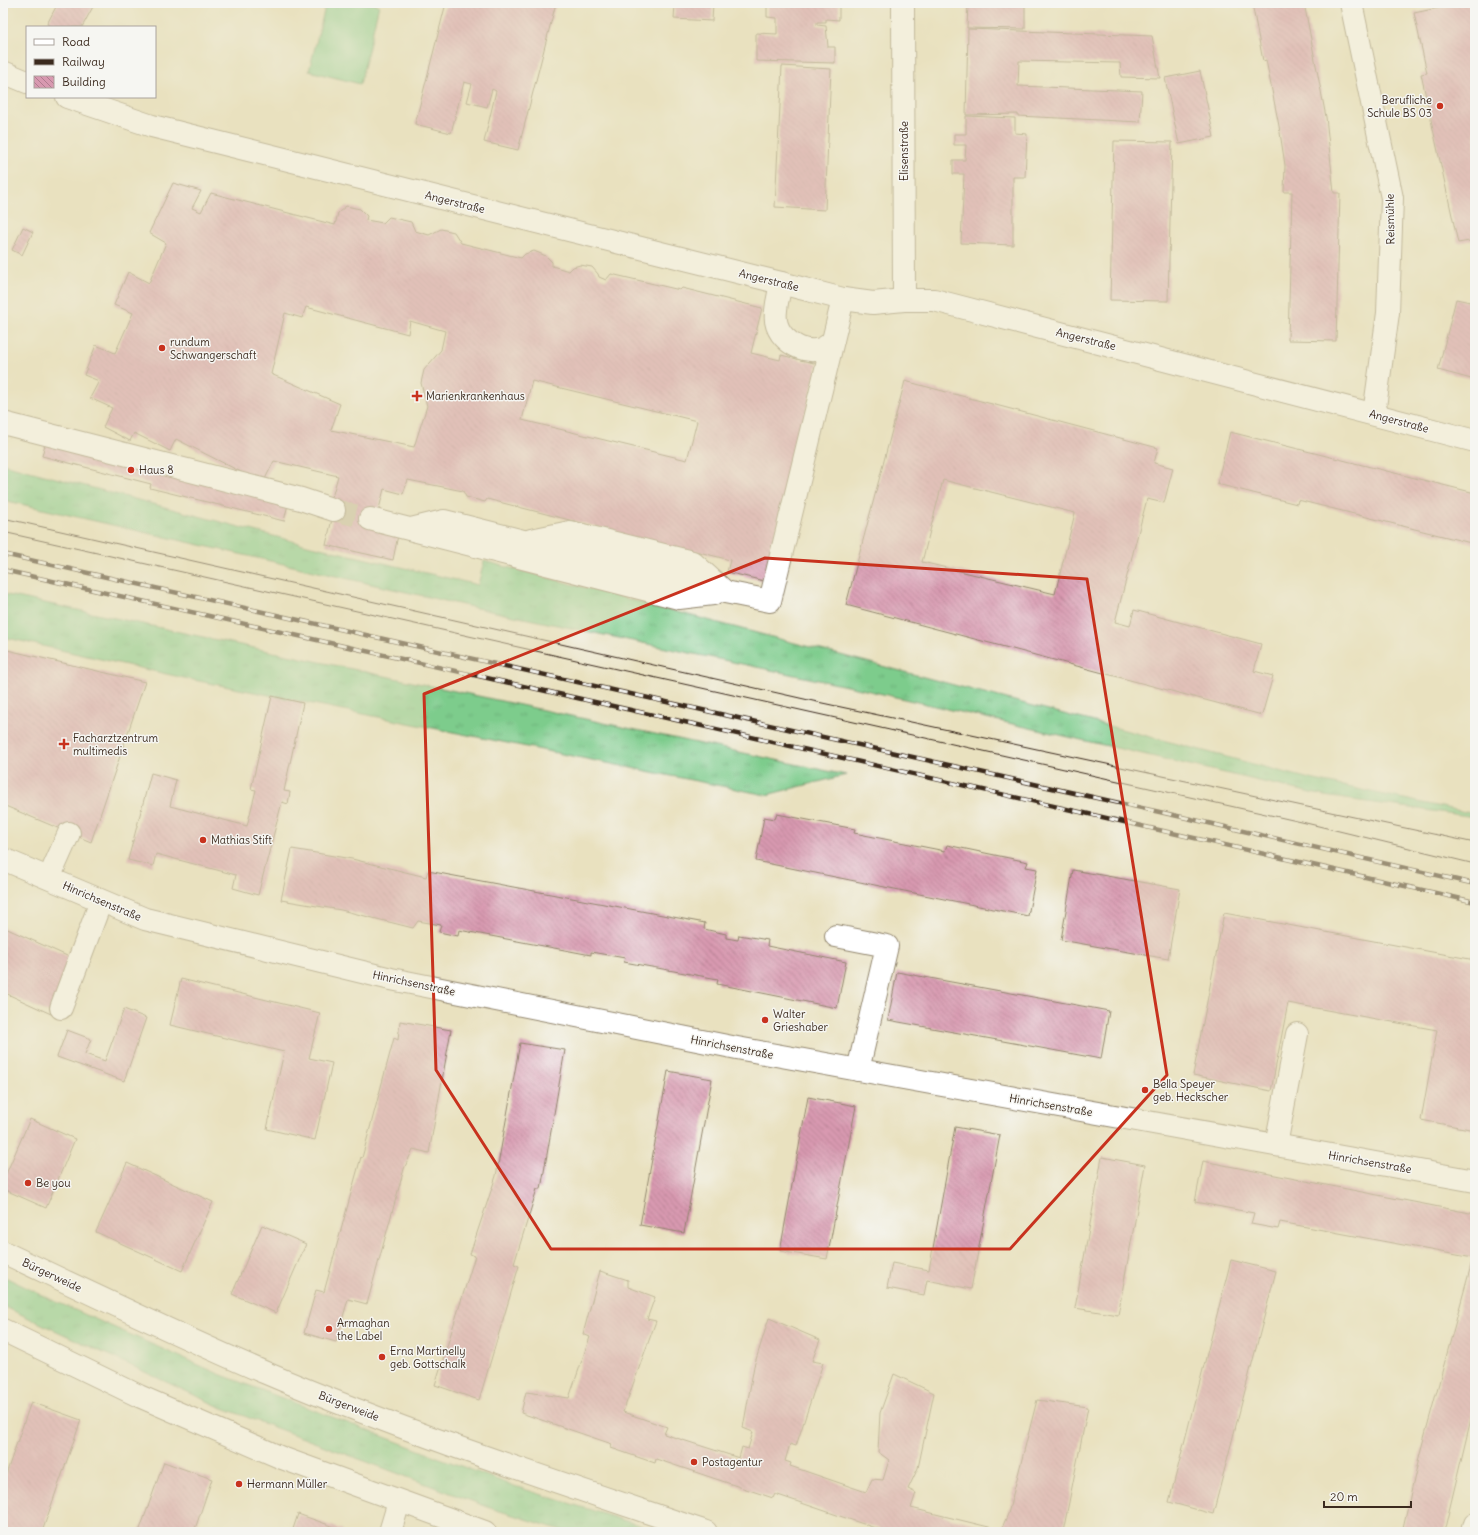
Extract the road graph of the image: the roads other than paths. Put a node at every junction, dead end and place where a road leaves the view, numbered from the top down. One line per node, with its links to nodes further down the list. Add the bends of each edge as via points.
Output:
1 (903, 3): 8 (street, Elisenstraße)
2 (1351, 3): 10 (street, Reismühle, via 1392,198 1388,313)
3 (3, 72): 4 (street)
4 (26, 82)
5 (70, 98): 6 (street, Angerstraße, via 152,126)
6 (782, 284): 7 (street, Angerstraße); 9 (street, via 775,320 784,339 797,347 813,350 826,347)
7 (843, 298): 8 (street, Angerstraße, via 873,303); 9 (street)
8 (904, 300): 10 (street, Angerstraße, via 934,300)
9 (833, 340): 16 (street, via 770,601)
10 (1374, 414): 12 (street, Angerstraße)
11 (3, 423): 13 (street, via 301,499)
12 (1475, 441)
13 (334, 510)
14 (370, 519): 15 (street)
15 (411, 529): 16 (street, via 679,598); 16 (street, via 444,520 526,541 570,532 692,562)
16 (725, 592)
17 (69, 833): 19 (street)
18 (3, 859): 19 (street, Hinrichsenstraße)
19 (49, 878): 20 (street, Hinrichsenstraße)
20 (102, 901): 22 (street); 24 (street, Hinrichsenstraße, via 145,919 391,979)
21 (836, 936): 24 (street, via 887,946)
22 (61, 1008)
23 (1297, 1034): 25 (street)
24 (858, 1070): 25 (street, Hinrichsenstraße)
25 (1276, 1145): 26 (street, Hinrichsenstraße)
26 (1475, 1181)
27 (3, 1252): 33 (street, Bürgerweide, via 178,1334 350,1407 479,1455)
28 (4, 1333): 29 (street, via 139,1396 282,1458)
29 (399, 1502): 31 (street); 32 (street)
30 (1475, 1524): 34 (street)
31 (390, 1532)
32 (484, 1532)
33 (706, 1532)
34 (1473, 1532)

